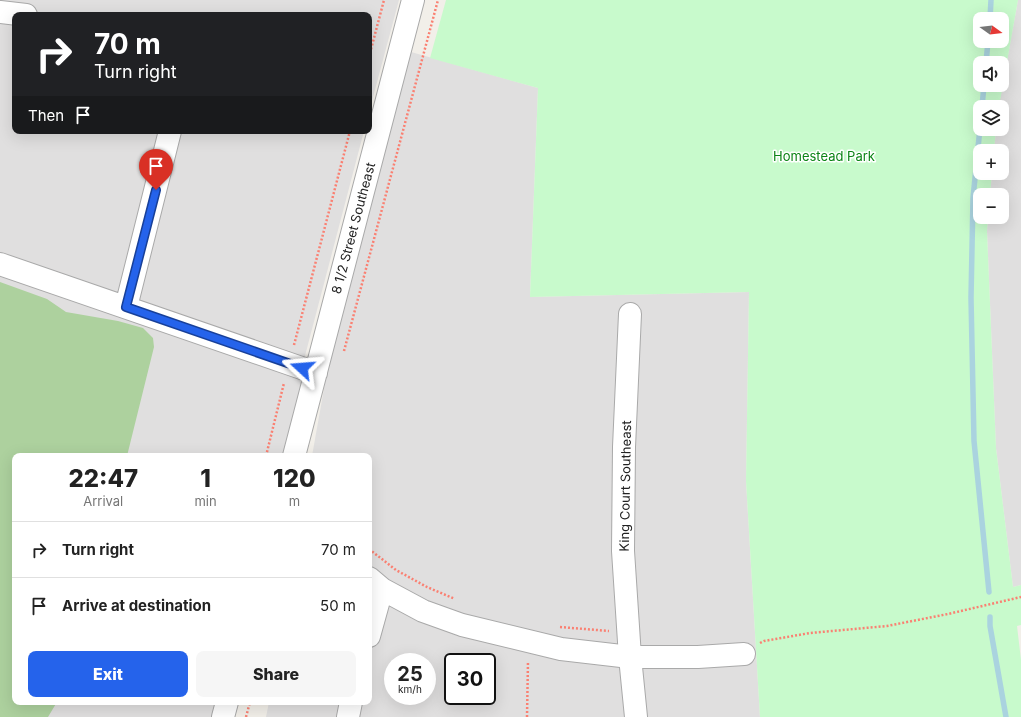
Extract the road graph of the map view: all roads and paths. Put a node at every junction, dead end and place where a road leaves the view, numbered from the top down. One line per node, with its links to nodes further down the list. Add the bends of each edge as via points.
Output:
1 (384, 0): 6 (path)
2 (413, 0): 7 (street, 8 1/2 Street Southeast)
3 (438, 0): 15 (path)
4 (0, 12): 5 (street)
5 (12, 13)
6 (372, 46)
7 (376, 109): 8 (street, 8 1/2 Street Southeast)
8 (372, 127)
9 (169, 134): 13 (street)
10 (349, 134): 16 (path)
11 (370, 134): 17 (street, 8 1/2 Street Southeast)
12 (0, 264): 13 (street)
13 (126, 307): 16 (street)
14 (630, 314): 26 (street, King Court Southeast, via 624,447 623,551)
15 (343, 353)
16 (289, 363): 17 (street); 18 (path)
17 (316, 373): 19 (street, 8 1/2 Street Southeast)
18 (267, 453)
19 (295, 453)
20 (372, 551): 23 (path, via 396,570)
21 (375, 584): 24 (street); 27 (street, via 423,611 462,625)
22 (1021, 597): 28 (path, via 886,626 764,640)
23 (461, 602)
24 (372, 610)
25 (555, 626): 26 (path)
26 (630, 633): 29 (street, King Court Southeast)
27 (528, 642): 29 (street, via 561,649); 36 (path)
28 (744, 654): 29 (street)
29 (630, 657): 37 (street, King Court Southeast)
30 (226, 705): 33 (street)
31 (249, 705): 34 (path)
32 (350, 705): 35 (street)
33 (223, 717)
34 (246, 717)
35 (348, 717)
36 (527, 717)
37 (636, 717)

